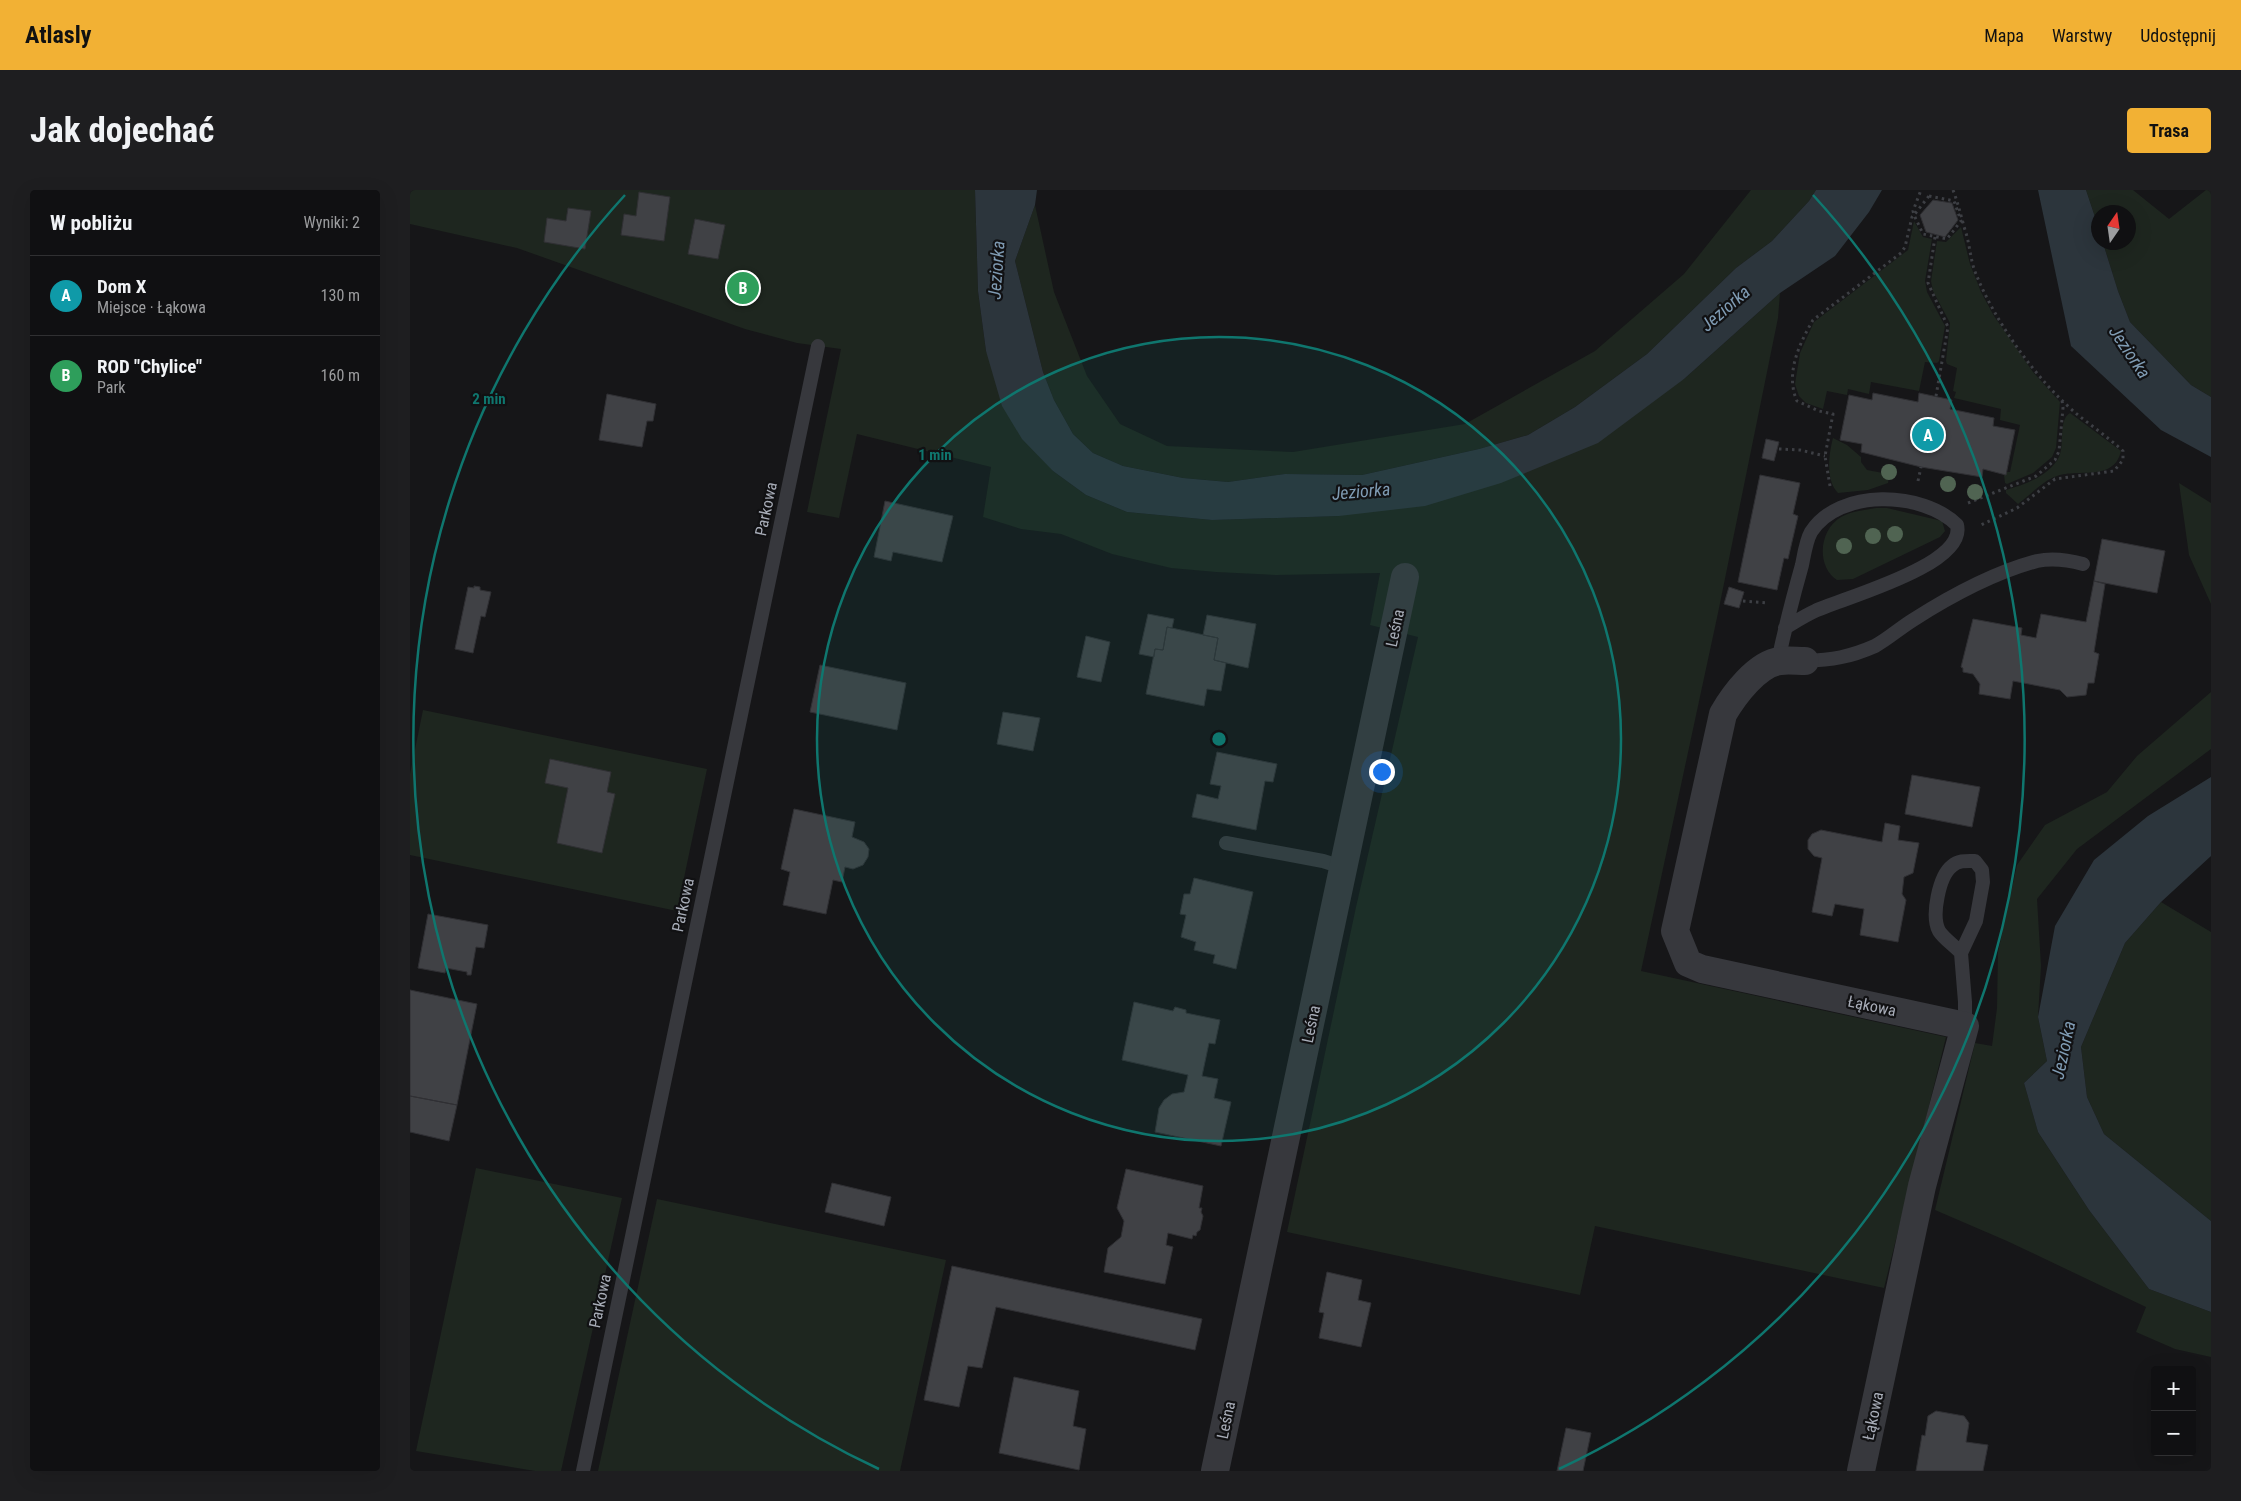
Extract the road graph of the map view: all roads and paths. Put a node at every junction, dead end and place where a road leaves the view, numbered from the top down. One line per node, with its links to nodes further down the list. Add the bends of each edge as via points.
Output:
1 (1921, 190): 3 (path)
2 (1953, 190): 4 (path, via 1961,210)
3 (1914, 215): 4 (path, via 1929,196 1954,201); 5 (path, via 1923,234); 10 (path, via 1901,253 1812,320 1800,343 1793,370 1793,392 1797,400 1808,407 1833,414)
4 (1961, 221): 5 (path, via 1947,239); 8 (path, via 1974,268 1992,308 2029,362)
5 (1935, 237): 7 (path, via 1928,283 1948,327)
6 (818, 346): 22 (lane, Parkowa)
7 (1936, 396)
8 (2062, 400): 11 (path, via 2059,451 2055,460 2024,481); 13 (path, via 2123,451 2124,460 2114,471 2055,479 2003,516)
9 (1779, 449): 10 (path)
10 (1826, 456): 12 (path, via 1831,493)
11 (1942, 513): 12 (lane, via 1928,506 1892,498 1850,505); 13 (lane, via 1957,525)
12 (1828, 514): 16 (lane, via 1810,533)
13 (1959, 531): 16 (lane, via 1948,550 1925,566 1814,611)
14 (2083, 564): 17 (lane, via 2066,560 2039,561 1953,597 1876,645 1838,659)
15 (1405, 577): 19 (street, Leśna)
16 (1785, 628): 17 (lane)
17 (1792, 661): 21 (street, Łąkowa, via 1753,675 1735,693 1723,714 1675,930 1688,963 1702,970)
18 (1226, 843): 19 (lane)
19 (1345, 868): 23 (street, Leśna)
20 (1961, 953): 20 (lane, via 1976,921 1983,882 1982,870 1974,861 1963,860 1952,866 1944,877 1936,908 1939,931); 21 (lane)
21 (1965, 1026): 24 (street, Łąkowa, via 1922,1186)
22 (583, 1471)
23 (1215, 1471)
24 (1861, 1471)

